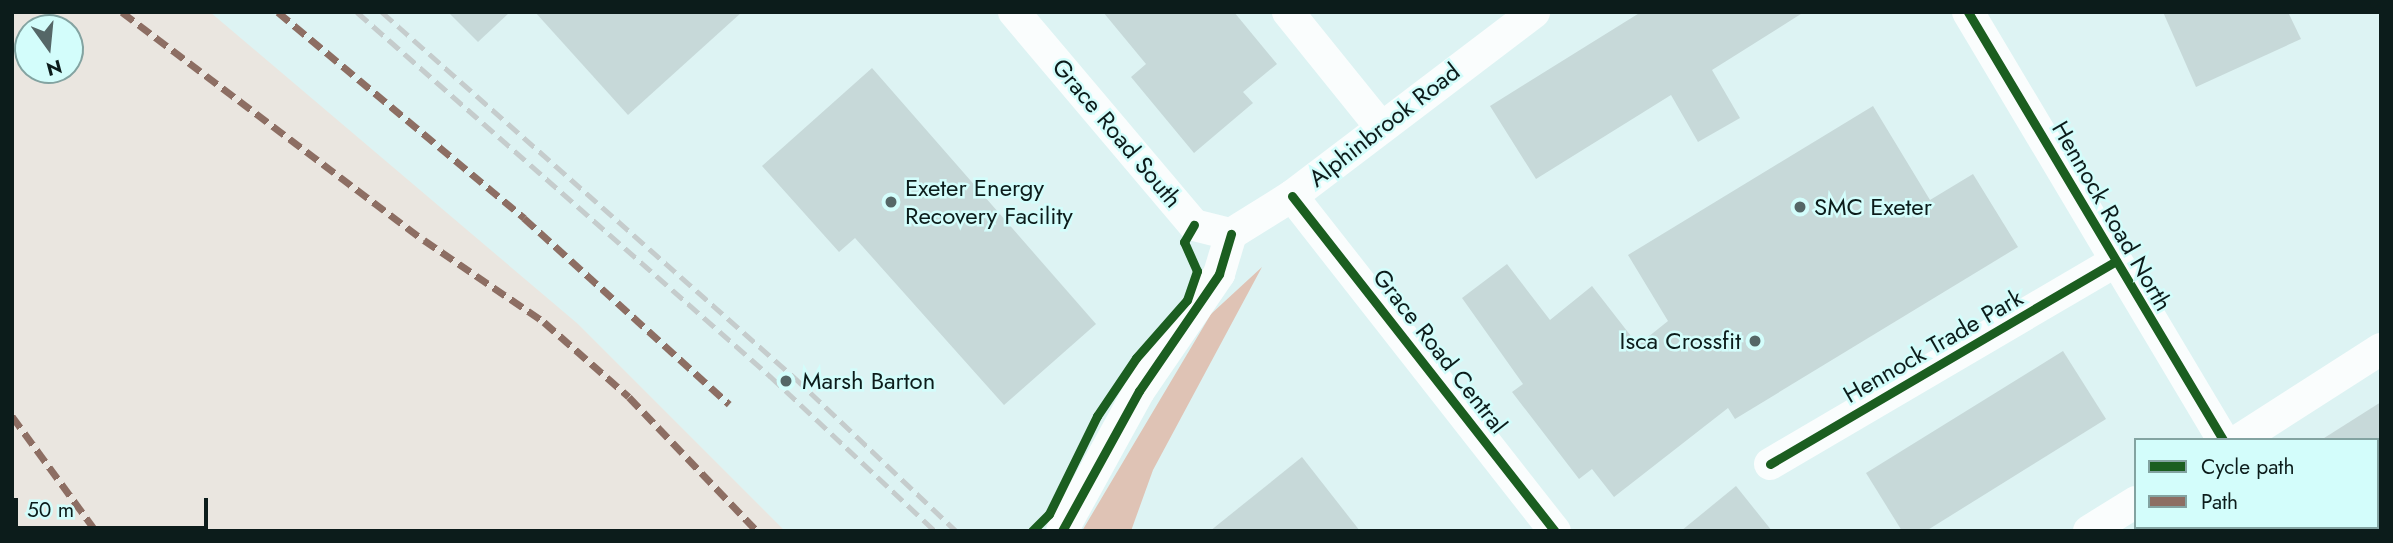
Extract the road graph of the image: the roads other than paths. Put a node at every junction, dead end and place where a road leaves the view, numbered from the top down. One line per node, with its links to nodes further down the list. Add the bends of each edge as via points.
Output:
1 (1014, 12): 7 (street, Grace Road South, via 1194,225)
2 (1288, 12): 5 (street)
3 (1534, 12): 5 (street, Alphinbrook Road)
4 (1968, 12): 8 (street, Hennock Road North)
5 (1380, 126): 6 (street, Alphinbrook Road)
6 (1292, 196): 7 (street, Alphinbrook Road); 15 (street, Grace Road Central)
7 (1231, 234): 14 (street, via 1219,274 1139,391)
8 (2116, 261): 10 (street, Hennock Road North); 12 (street, Hennock Trade Park)
9 (2381, 349): 11 (street)
10 (2222, 438)
11 (2242, 438)
12 (1770, 464)
13 (2134, 503): 16 (street)
14 (1062, 531)
15 (1555, 531)
16 (2089, 531)

